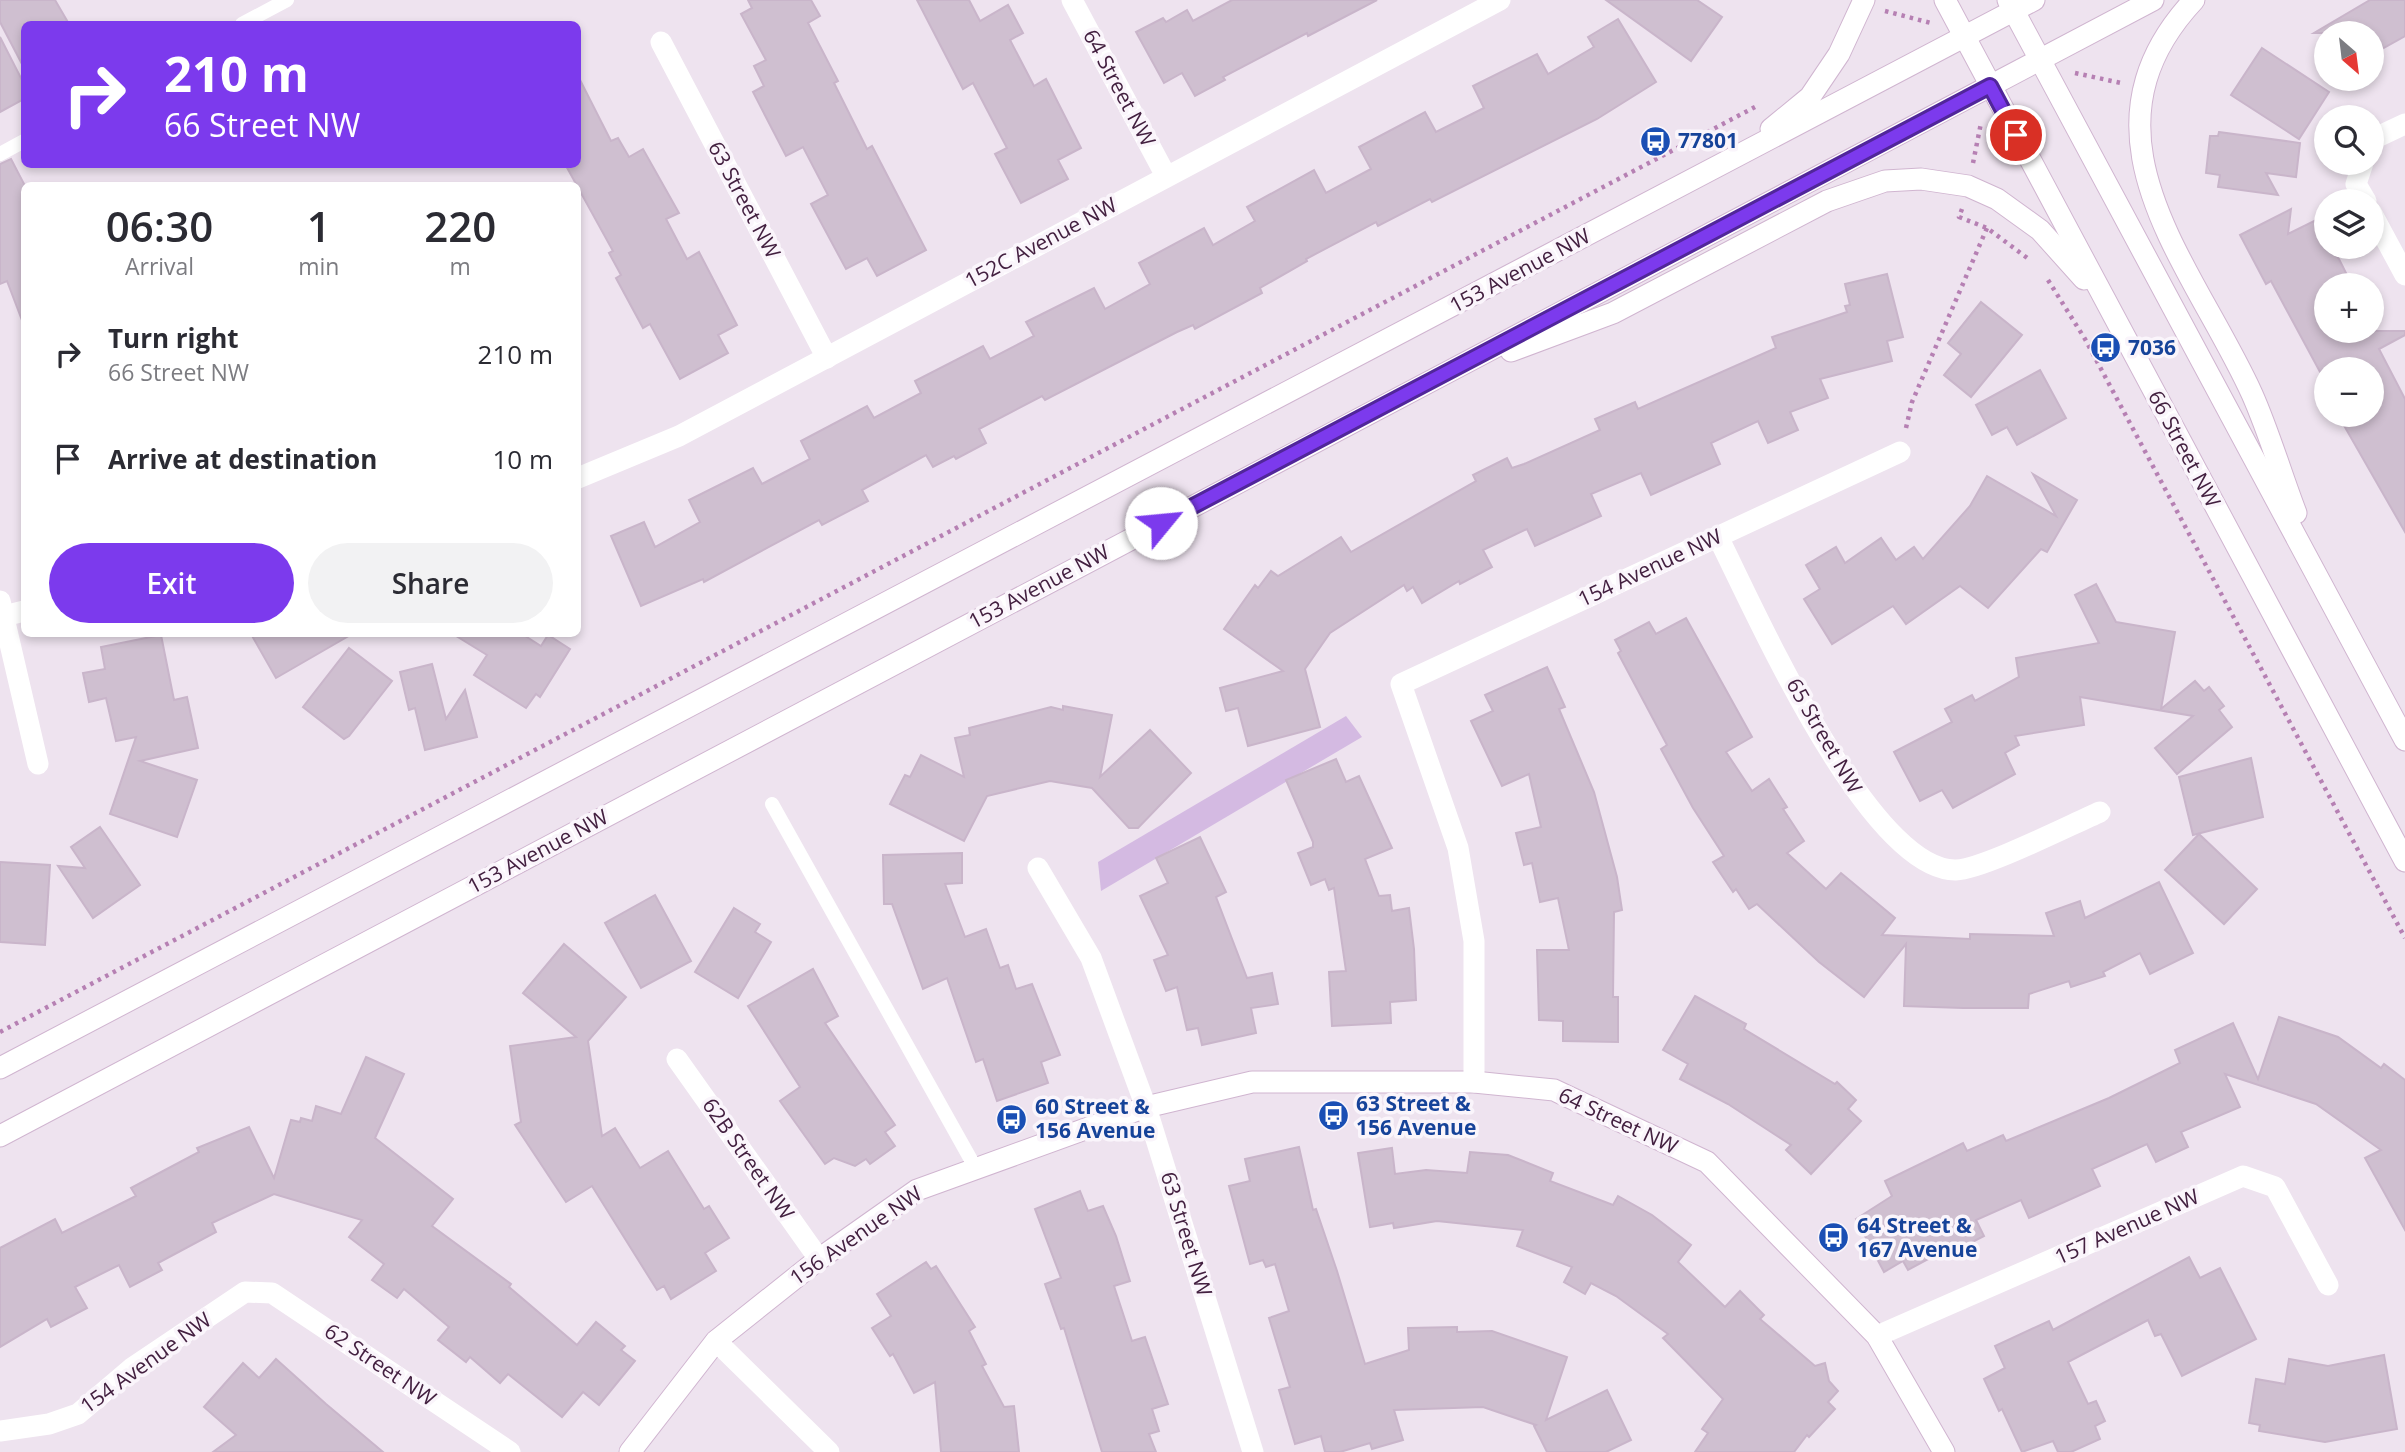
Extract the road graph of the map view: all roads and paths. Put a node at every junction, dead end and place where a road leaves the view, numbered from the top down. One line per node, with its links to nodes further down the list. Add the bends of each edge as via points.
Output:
1 (288, 0): 10 (lane)
2 (1072, 0): 26 (main road, 64 Street NW)
3 (1500, 0): 26 (main road, 152C Avenue NW)
4 (1944, 0): 12 (main road, 66 Street NW)
5 (2034, 0): 9 (main road, 153 Avenue NW)
6 (2152, 0): 14 (main road, 153 Avenue NW)
7 (2193, 0): 17 (main road, via 2170,25)
8 (1872, 5): 11 (path); 24 (main road, via 1810,97)
9 (2011, 5): 12 (main road, 153 Avenue NW); 14 (main road)
10 (248, 21)
11 (1929, 23)
12 (1964, 37): 16 (main road, 66 Street NW); 24 (main road, 153 Avenue NW)
13 (661, 43): 34 (main road, 63 Street NW)
14 (2040, 59): 16 (main road, 153 Avenue NW); 39 (main road)
15 (2078, 72): 17 (path)
16 (1990, 86): 33 (main road, 66 Street NW); 35 (main road, 153 Avenue NW)
17 (2141, 88): 39 (main road, via 2139,149 2154,206 2252,394)
18 (1758, 106): 49 (path)
19 (1981, 122): 25 (path)
20 (2405, 124): 21 (main road)
21 (2384, 134)
22 (21, 143): 23 (lane)
23 (0, 154)
24 (1737, 158): 51 (main road, 153 Avenue NW)
25 (1971, 172)
26 (1166, 176): 34 (main road, 152C Avenue NW)
27 (1964, 201): 28 (path, via 1959,217)
28 (1987, 228): 30 (path); 36 (path, via 1912,402)
29 (2384, 236): 31 (main road)
30 (2038, 267)
31 (2405, 275)
32 (2045, 277): 48 (path, via 2085,339)
33 (2107, 304): 35 (main road, via 2040,230 1997,199 1968,186 1921,179 1885,181 1826,201 1614,313); 46 (main road, 66 Street NW)
34 (827, 358): 37 (main road, 152C Avenue NW, via 679,436)
35 (1433, 379): 54 (main road, 153 Avenue NW)
36 (1900, 453): 38 (main road, 154 Avenue NW)
37 (581, 477)
38 (1718, 537): 45 (main road, 65 Street NW, via 1826,747 1859,798 1924,862 1939,869 1971,867); 52 (main road, 154 Avenue NW, via 1401,684 1458,848 1474,941)
39 (2323, 588): 42 (main road)
40 (1, 611): 41 (main road); 43 (main road)
41 (21, 611)
42 (2405, 740)
43 (38, 764)
44 (772, 804): 55 (lane)
45 (2100, 812)
46 (2405, 861)
47 (1038, 868): 53 (main road, 63 Street NW, via 1091,958)
48 (2405, 938)
49 (0, 1032)
50 (677, 1059): 56 (main road, 62B Street NW)
51 (0, 1068)
52 (1474, 1082): 53 (main road, 156 Avenue NW, via 1252,1082); 59 (main road, 64 Street NW, via 1554,1090 1707,1163)
53 (1146, 1107): 55 (main road, 156 Avenue NW); 65 (main road, 63 Street NW)
54 (0, 1136)
55 (975, 1167): 56 (main road, 156 Avenue NW, via 917,1190)
56 (819, 1259): 60 (main road, 156 Avenue NW)
57 (2328, 1285): 59 (main road, 157 Avenue NW, via 2275,1187 2243,1176)
58 (245, 1292): 61 (main road, 154 Avenue NW, via 132,1368 78,1414); 62 (main road, 62 Street NW, via 272,1293)
59 (1877, 1336): 66 (main road, 64 Street NW)
60 (716, 1341): 63 (main road, 156 Avenue NW); 64 (main road)
61 (0, 1431)
62 (510, 1452)
63 (630, 1452)
64 (829, 1452)
65 (1253, 1452)
66 (1944, 1452)

